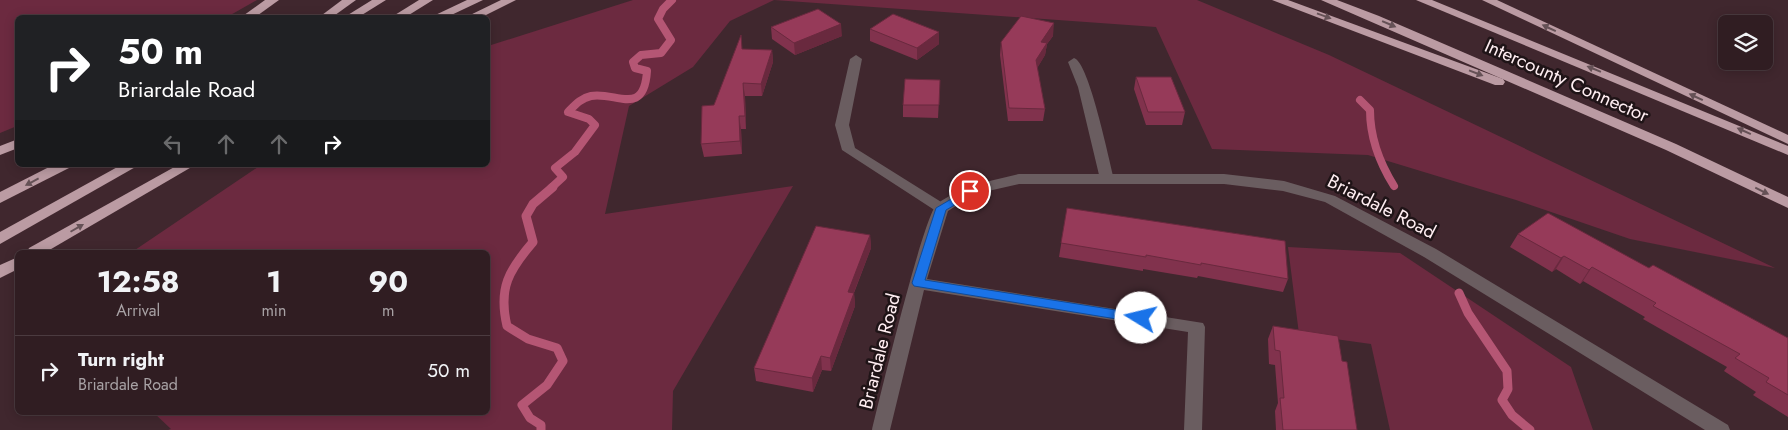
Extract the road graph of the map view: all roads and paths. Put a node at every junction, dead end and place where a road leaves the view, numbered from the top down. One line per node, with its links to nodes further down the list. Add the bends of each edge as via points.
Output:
1 (273, 0): 11 (highway)
2 (350, 0): 12 (highway)
3 (380, 0): 13 (highway)
4 (427, 0): 14 (highway)
5 (477, 0): 15 (highway)
6 (510, 0): 16 (highway)
7 (1278, 0): 21 (highway, one-way to 21)
8 (1327, 0): 21 (highway, Intercounty Connector, one-way to 21)
9 (1422, 0): 23 (highway, Intercounty Connector, one-way to 9)
10 (1488, 0): 19 (highway, one-way to 10)
11 (250, 15)
12 (328, 15)
13 (353, 15)
14 (400, 15)
15 (441, 15)
16 (476, 15)
17 (856, 59): 30 (street, via 842,125 849,150)
18 (1074, 62): 27 (street, via 1084,87)
19 (1788, 140)
20 (15, 144): 22 (highway)
21 (1671, 147): 29 (highway, Intercounty Connector, one-way to 29)
22 (0, 151)
23 (1788, 151)
24 (60, 167): 28 (highway, one-way to 28)
25 (128, 167): 31 (highway)
26 (184, 167): 32 (highway, one-way to 26)
27 (1107, 179): 30 (street, Briardale Road, via 1019,179 970,191); 38 (street, Briardale Road, via 1224,179 1284,186 1330,199 1430,254)
28 (0, 198)
29 (1788, 203)
30 (941, 208): 35 (street, Briardale Road)
31 (0, 239)
32 (39, 250)
33 (15, 264): 34 (highway)
34 (0, 272)
35 (918, 283): 36 (street, Briardale Road); 37 (street, Briardale Road, via 1197,327)
36 (881, 430)
37 (1193, 430)
38 (1721, 430)

